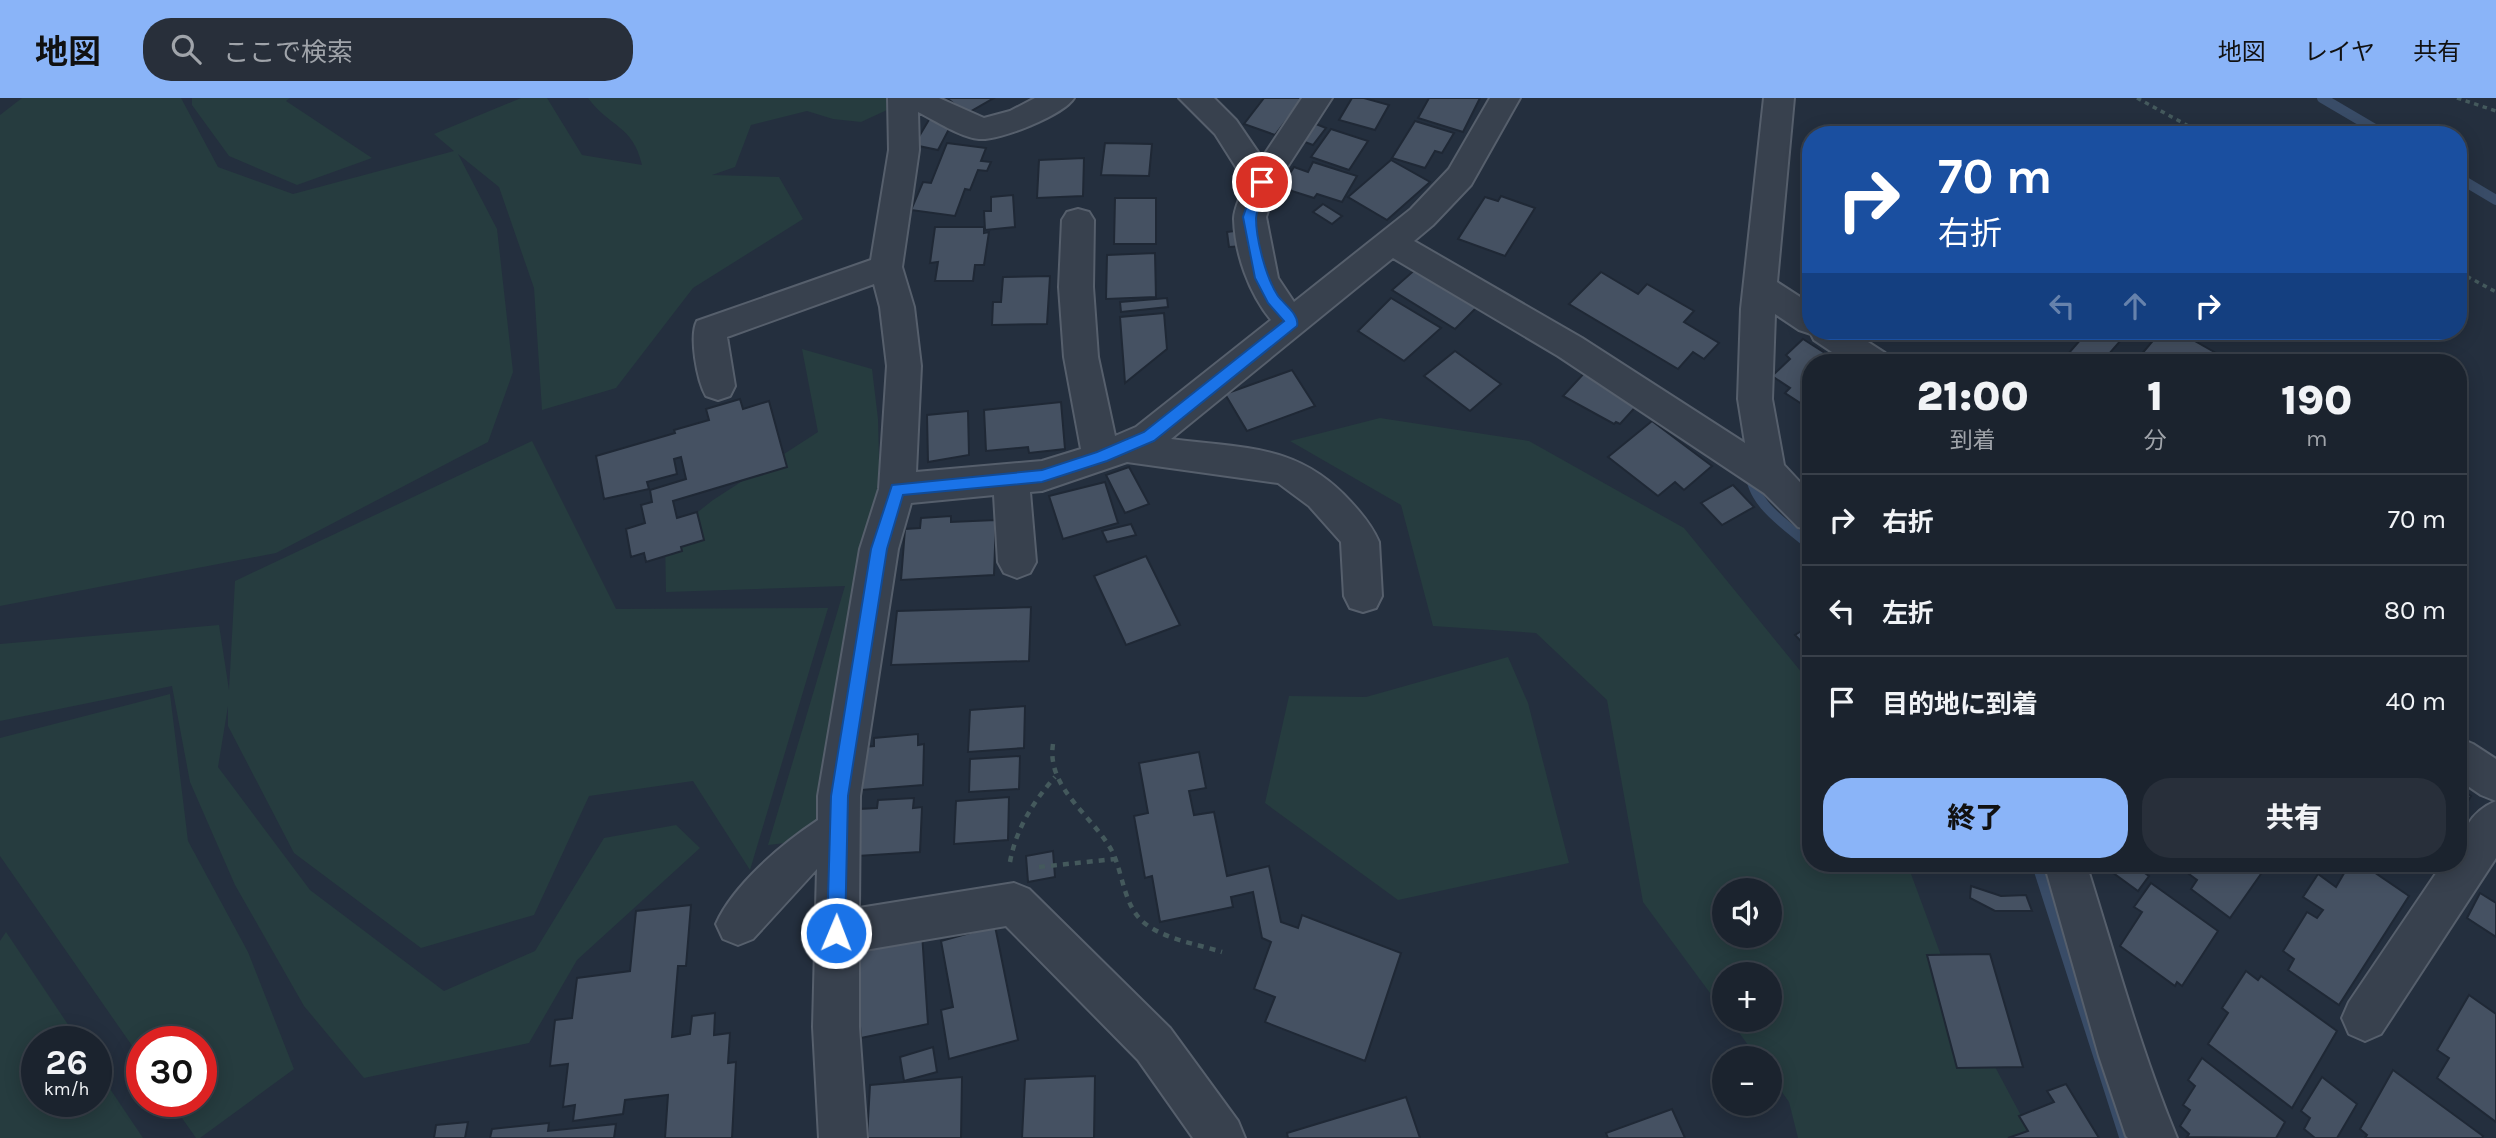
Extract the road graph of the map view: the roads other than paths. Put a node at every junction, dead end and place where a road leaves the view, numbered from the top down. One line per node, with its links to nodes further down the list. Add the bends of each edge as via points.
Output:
1 (904, 98): 11 (street, via 904,150)
2 (912, 98): 3 (street, via 981,129 1020,119)
3 (1059, 98)
4 (1194, 98): 8 (street, via 1228,128)
5 (1317, 98): 8 (street)
6 (1505, 98): 10 (street, via 1460,177)
7 (1779, 98): 12 (street)
8 (1262, 182): 14 (street, via 1250,217 1255,252 1273,299)
9 (1078, 220): 18 (street, via 1081,357)
10 (1391, 242): 14 (street); 19 (street, via 1570,347)
11 (886, 267): 17 (street, via 709,330); 21 (street, via 897,307 904,366)
12 (1761, 288): 13 (street); 19 (street, via 1755,399)
13 (1802, 315)
14 (1292, 322): 18 (street, via 1149,437)
15 (1840, 340): 16 (street)
16 (1861, 354)
17 (719, 386)
18 (1113, 452): 20 (street, via 1042,476); 24 (street, via 1297,473 1357,534)
19 (1766, 476): 22 (street)
20 (1010, 479): 21 (street); 23 (street)
21 (897, 489): 28 (street, via 879,549 839,796)
22 (1802, 508)
23 (1017, 562)
24 (1363, 596)
25 (2467, 762): 26 (street)
26 (2496, 782)
27 (2496, 821): 29 (street)
28 (838, 830): 32 (street, via 798,857); 33 (street)
29 (2467, 865)
30 (2068, 872): 37 (street, via 2122,1056)
31 (2462, 872): 34 (street)
32 (738, 924)
33 (836, 933): 35 (street); 36 (street, via 1014,904 1154,1044)
34 (2365, 1018)
35 (843, 1138)
36 (1221, 1138)
37 (2153, 1138)

